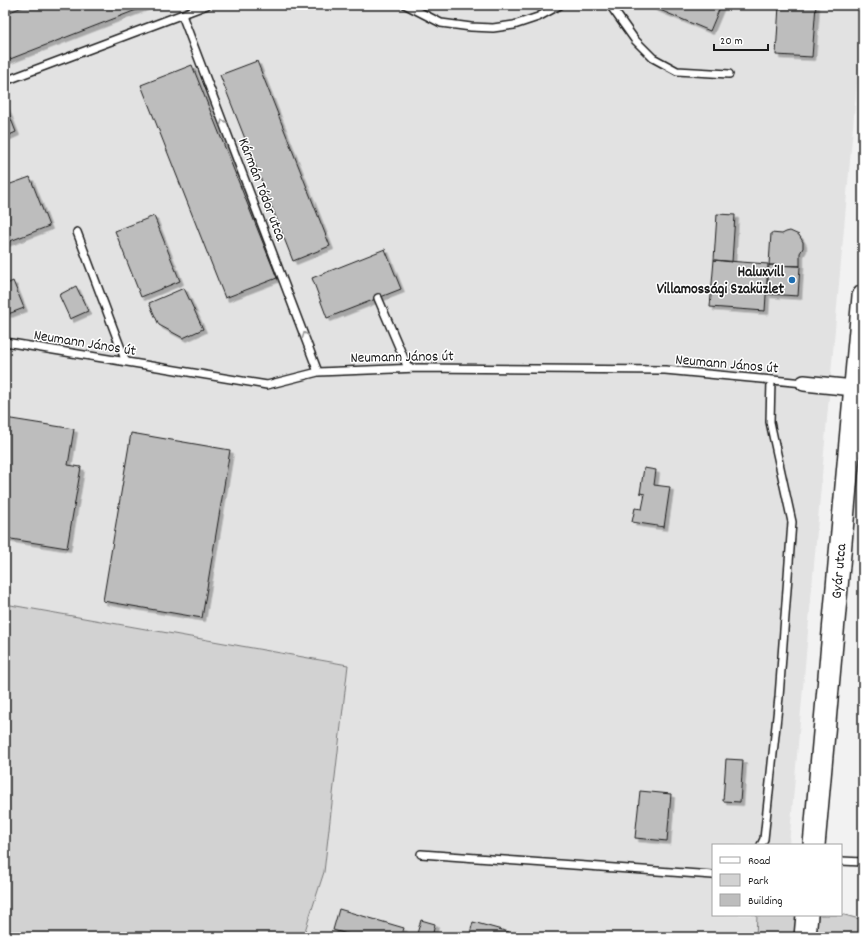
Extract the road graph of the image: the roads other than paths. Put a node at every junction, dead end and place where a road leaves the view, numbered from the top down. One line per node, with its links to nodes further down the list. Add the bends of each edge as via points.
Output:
1 (207, 5): 5 (lane)
2 (406, 5): 3 (lane, via 442,23 493,28 538,18)
3 (560, 5)
4 (610, 5): 6 (lane, via 635,40 653,58 677,71)
5 (182, 15): 7 (lane); 14 (lane, Kármán Tódor utca, one-way to 5)
6 (729, 74)
7 (5, 81)
8 (77, 232): 12 (lane)
9 (863, 296): 17 (main road, Gyár utca)
10 (378, 298): 13 (lane)
11 (5, 342): 12 (lane, Neumann János út)
12 (126, 362): 14 (lane, Neumann János út, via 267,385)
13 (408, 368): 14 (lane, Neumann János út); 15 (lane, Neumann János út, via 665,370)
14 (318, 372)
15 (771, 380): 16 (lane, Neumann János út); 18 (lane, via 770,422 792,522 779,697)
16 (804, 383): 17 (street)
17 (854, 388): 19 (main road, Gyár utca)
18 (762, 844)
19 (814, 844)
20 (421, 854): 23 (lane)
21 (842, 861): 22 (lane)
22 (863, 862)
23 (712, 875)
24 (807, 916): 25 (main road)
25 (805, 937)

